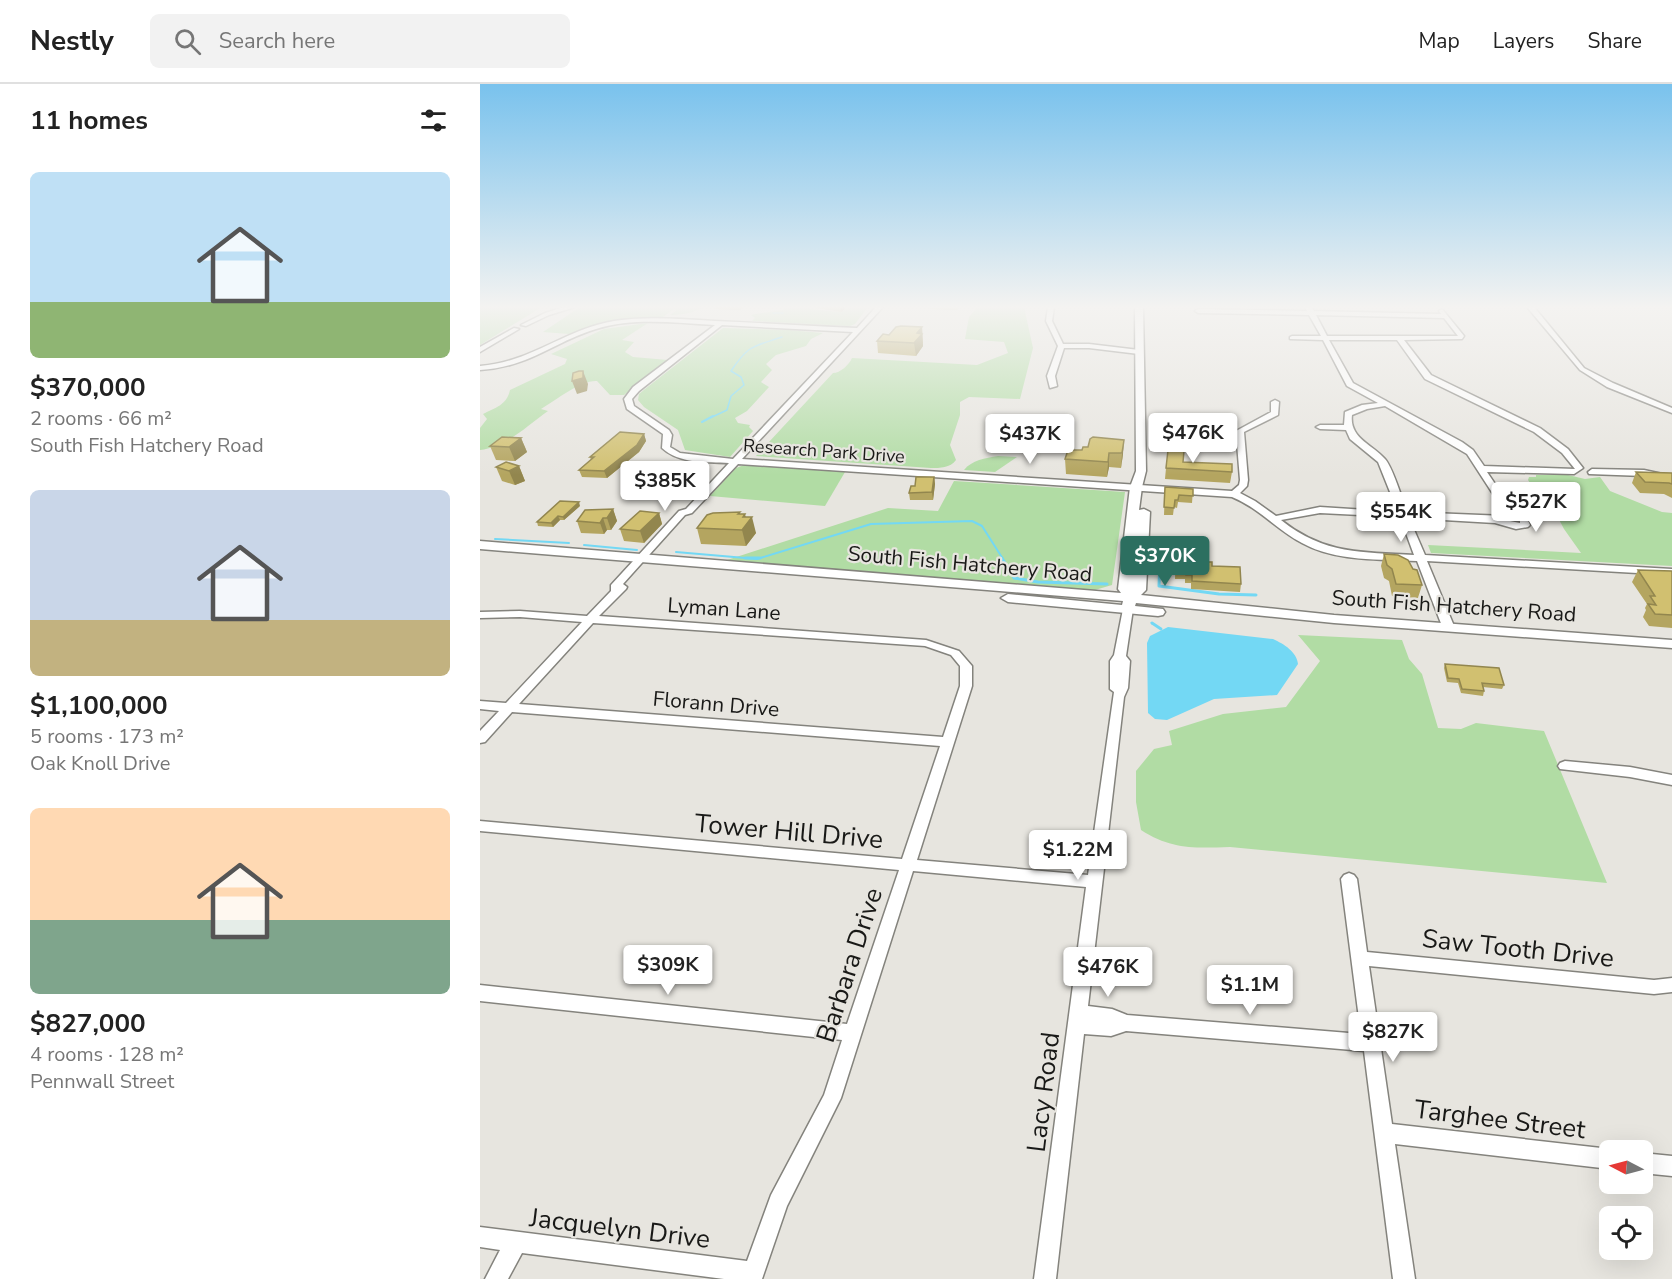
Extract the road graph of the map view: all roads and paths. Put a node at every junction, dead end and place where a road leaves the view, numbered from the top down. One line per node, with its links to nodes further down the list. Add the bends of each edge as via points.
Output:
1 (521, 363): 10 (street)
2 (670, 363): 18 (street, Research Park Drive, via 636,389 628,403 666,432 666,448 671,453 684,458)
3 (829, 363): 18 (street)
4 (1055, 363): 11 (street, via 1051,376)
5 (1139, 363): 22 (main road, Lacy Road)
6 (1338, 363): 13 (street, via 1350,384)
7 (1418, 363): 20 (street, via 1428,377 1537,430 1565,451)
8 (1576, 363): 15 (street, via 1612,386)
9 (1585, 363): 14 (street, via 1594,371)
10 (480, 369)
11 (1053, 386)
12 (1275, 402): 23 (street, via 1275,413 1240,431 1244,480)
13 (1384, 404): 17 (street, via 1353,411 1346,418); 19 (street, via 1460,444)
14 (1672, 406)
15 (1672, 411)
16 (1320, 427): 17 (street)
17 (1349, 428): 24 (street, via 1356,440 1382,461)
18 (735, 462): 22 (street, Research Park Drive); 29 (street, via 689,511 682,513)
19 (1482, 469): 20 (street); 24 (street, via 1506,518)
20 (1576, 469): 21 (street, via 1584,476 1592,472 1644,473)
21 (1672, 479)
22 (1141, 487): 23 (street, Research Park Drive); 31 (main road, Lacy Road, via 1139,590)
23 (1234, 494): 25 (street, Research Park Drive)
24 (1404, 515): 25 (street, via 1320,510); 28 (street)
25 (1274, 519): 28 (street, Research Park Drive, via 1305,541 1325,549)
26 (480, 546): 29 (main road, South Fish Hatchery Road)
27 (480, 554): 29 (main road, South Fish Hatchery Road)
28 (1421, 558): 30 (street, Research Park Drive); 34 (street)
29 (643, 562): 31 (main road, South Fish Hatchery Road); 33 (street)
30 (1672, 572)
31 (1129, 604): 34 (main road, South Fish Hatchery Road); 36 (main road, South Fish Hatchery Road); 47 (street, Lacy Road, via 1120,656 1124,661 1122,688)
32 (480, 615): 33 (street, Lyman Lane)
33 (591, 619): 37 (street, Lyman Lane, via 926,643); 39 (street)
34 (1448, 626): 35 (main road, South Fish Hatchery Road)
35 (1672, 644)
36 (1672, 653)
37 (961, 659): 41 (street, Barbara Drive, via 968,678)
38 (480, 705): 39 (street, Florann Drive)
39 (510, 708): 40 (street); 41 (street, Florann Drive)
40 (480, 740)
41 (948, 742): 45 (street, Barbara Drive)
42 (1565, 766): 43 (street)
43 (1672, 780)
44 (480, 826): 45 (street, Tower Hill Drive)
45 (908, 866): 47 (street, Tower Hill Drive); 52 (street, Barbara Drive)
46 (1349, 879): 48 (street)
47 (1094, 882): 51 (street, Lacy Road)
48 (1360, 958): 49 (street, Saw Tooth Drive, via 1654,987); 53 (street)
49 (1672, 985)
50 (480, 993): 52 (street)
51 (1078, 1019): 53 (street, via 1111,1029 1126,1023); 62 (street, Lacy Road)
52 (852, 1033): 60 (street, Barbara Drive, via 832,1098 782,1193)
53 (1372, 1043): 54 (street)
54 (1384, 1133): 55 (street, Targhee Street); 63 (street)
55 (1599, 1158)
56 (1653, 1164): 57 (street)
57 (1672, 1166)
58 (480, 1237): 59 (street, Jacquelyn Drive)
59 (516, 1242): 60 (street, Jacquelyn Drive); 61 (street)
60 (752, 1276)
61 (496, 1279)
62 (1045, 1279)
63 (1404, 1279)

